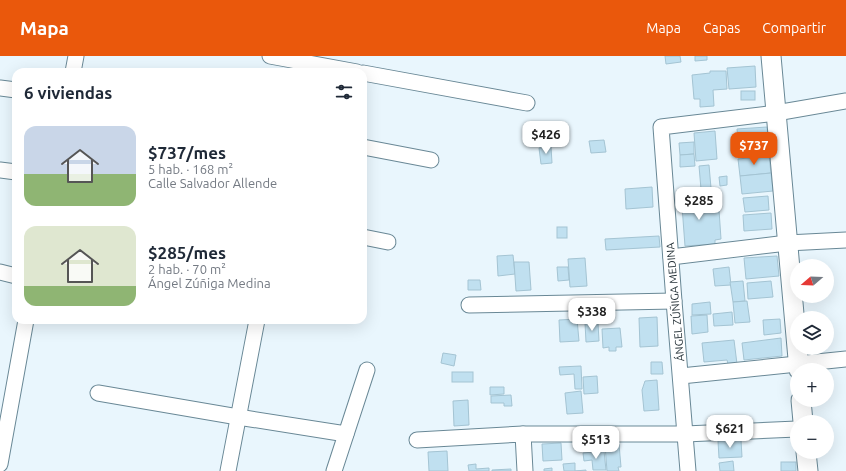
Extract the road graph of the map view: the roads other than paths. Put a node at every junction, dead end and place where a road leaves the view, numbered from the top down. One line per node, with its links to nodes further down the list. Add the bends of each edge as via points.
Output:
1 (76, 56): 5 (street)
2 (270, 56): 4 (street)
3 (771, 56): 12 (street)
4 (305, 64): 6 (street)
5 (74, 68)
6 (331, 68)
7 (367, 74): 11 (street)
8 (0, 88): 9 (street)
9 (12, 90)
10 (846, 101): 12 (street, ÁNGEL ZÚÑIGA MEDINA)
11 (527, 103)
12 (776, 113): 20 (street); 21 (street, ÁNGEL ZÚÑIGA MEDINA, via 662,127)
13 (367, 148): 14 (street)
14 (431, 160)
15 (0, 170): 16 (street)
16 (12, 172)
17 (367, 238): 19 (street)
18 (846, 240): 20 (street)
19 (388, 242)
20 (787, 243): 21 (street); 29 (street)
21 (671, 257): 24 (street, ÁNGEL ZÚÑIGA MEDINA)
22 (0, 272): 23 (street)
23 (12, 275)
24 (674, 301): 25 (street); 33 (street, ÁNGEL ZÚÑIGA MEDINA)
25 (470, 305)
26 (25, 324): 35 (street)
27 (256, 324): 36 (street)
28 (846, 359): 30 (street)
29 (798, 363)
30 (822, 363)
31 (790, 368): 33 (street)
32 (367, 370): 38 (street)
33 (681, 376): 40 (street, ÁNGEL ZÚÑIGA MEDINA)
34 (98, 393): 36 (street)
35 (6, 399): 43 (street)
36 (238, 417): 38 (street); 44 (street)
37 (790, 429): 40 (street)
38 (346, 434): 45 (street)
39 (523, 434): 40 (street); 41 (street); 46 (street)
40 (685, 434): 47 (street, ÁNGEL ZÚÑIGA MEDINA)
41 (417, 440)
42 (807, 459): 48 (street)
43 (0, 464)
44 (228, 471)
45 (334, 471)
46 (525, 471)
47 (688, 471)
48 (808, 471)

